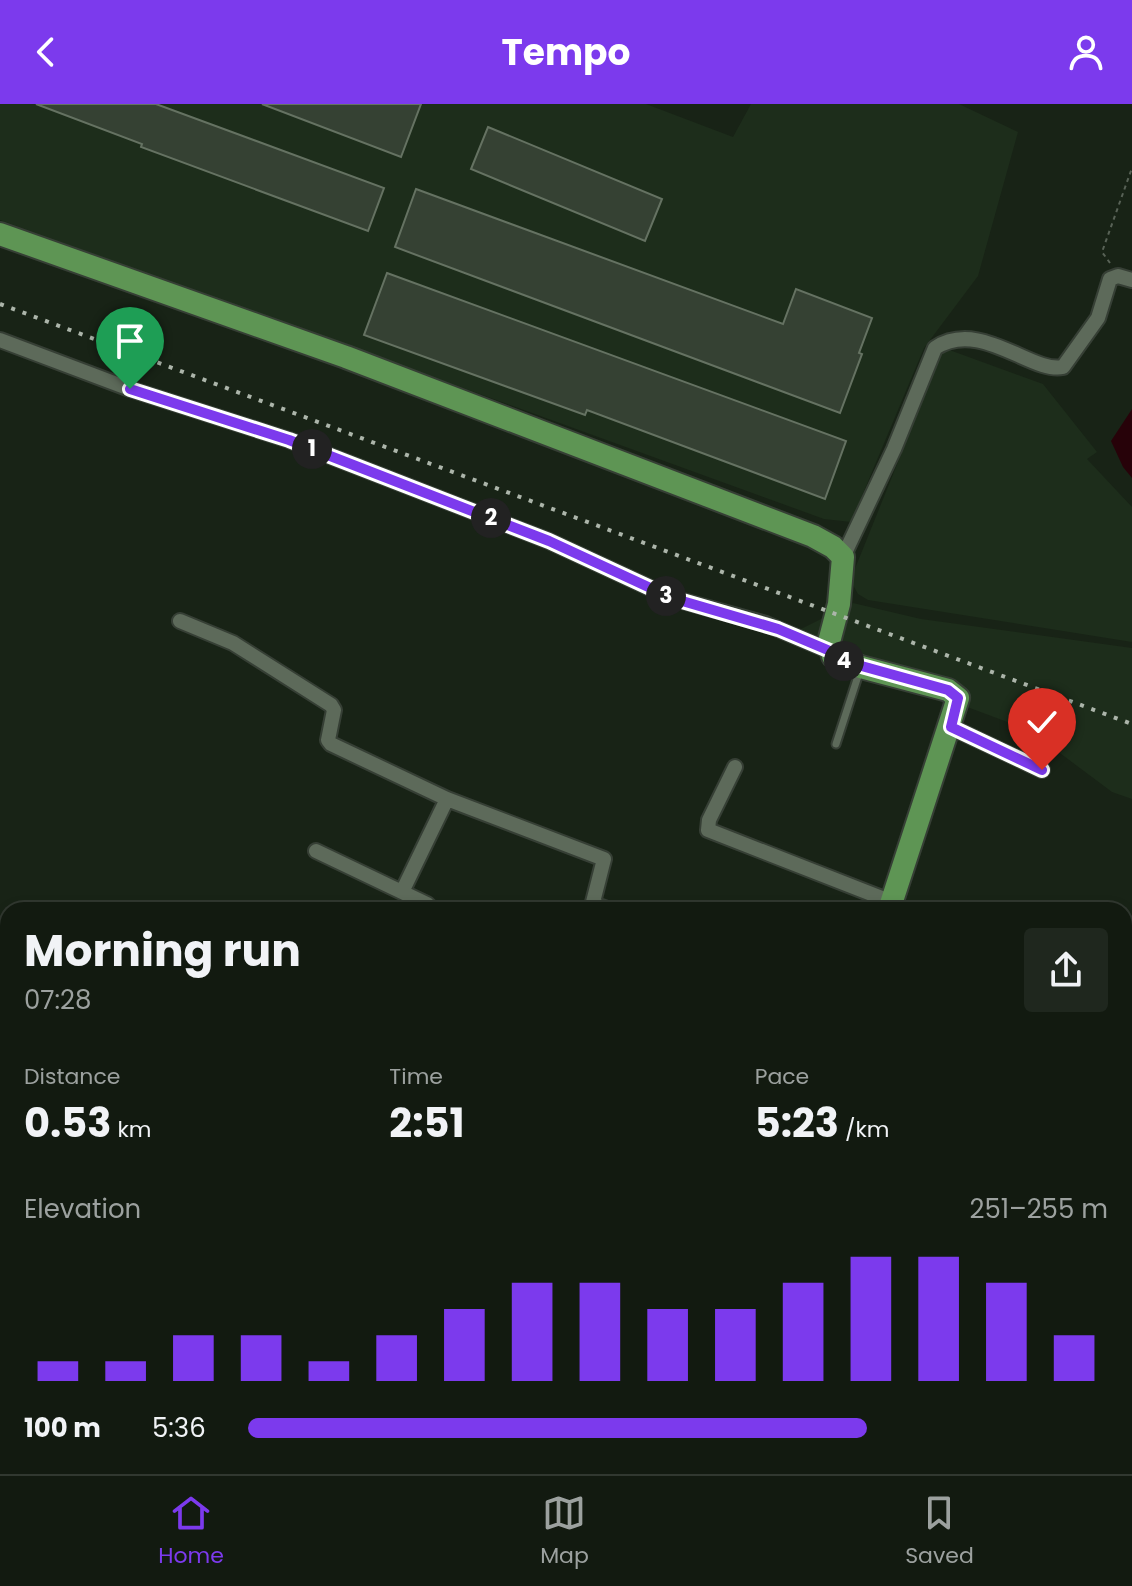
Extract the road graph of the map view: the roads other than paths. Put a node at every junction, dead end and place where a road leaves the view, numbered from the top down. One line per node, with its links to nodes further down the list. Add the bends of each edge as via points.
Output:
1 (0, 234): 4 (main road, via 346,357 813,536)
2 (1125, 278): 4 (street, via 1110,279 1098,318 1063,367 1054,369 1011,349 968,339 945,341 935,348)
3 (0, 340): 6 (street, via 289,440 549,541 672,598 778,629)
4 (843, 557): 6 (main road)
5 (180, 621): 12 (street, via 233,643 333,706 329,743)
6 (830, 651): 7 (main road)
7 (861, 667): 8 (main road, via 955,694 958,703); 9 (lane)
8 (951, 727): 11 (street); 18 (main road)
9 (836, 744)
10 (735, 767): 17 (street, via 708,830)
11 (1042, 770)
12 (447, 799): 14 (street); 16 (street, via 602,857 604,869)
13 (316, 851): 14 (street)
14 (402, 892): 15 (street)
15 (423, 902)
16 (594, 902)
17 (881, 902)
18 (892, 902)

